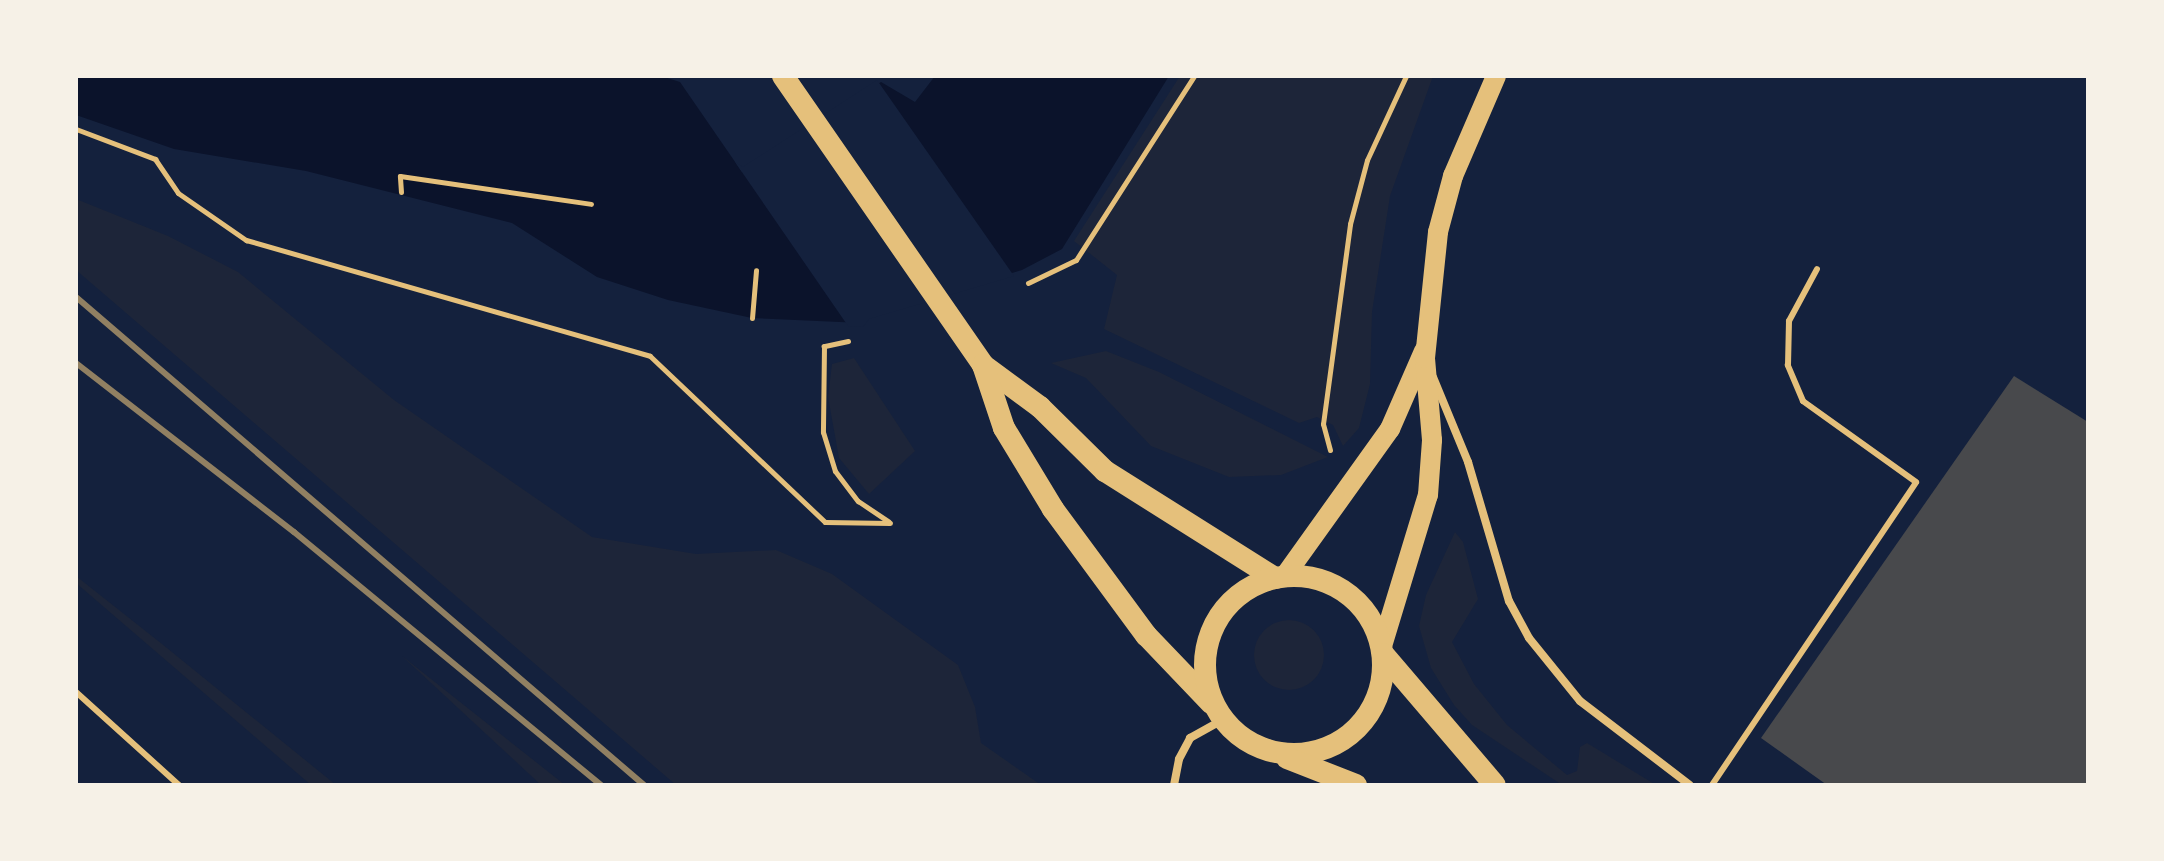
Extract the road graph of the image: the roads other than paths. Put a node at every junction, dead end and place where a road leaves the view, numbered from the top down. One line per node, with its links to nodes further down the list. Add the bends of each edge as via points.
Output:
1 (783, 76): 5 (highway)
2 (1496, 76): 4 (main road, via 1462,150 1441,218)
3 (1817, 269): 16 (lane, via 1789,321 1788,365 1803,401 1916,482)
4 (1425, 353): 6 (main road, via 1390,429); 7 (main road, via 1432,440 1428,495); 15 (street, via 1468,462 1509,601 1529,638 1580,701)
5 (983, 365): 6 (highway, via 1040,407 1105,471); 9 (highway, via 1004,428 1053,509 1146,635)
6 (1280, 578): 7 (highway, via 1313,578 1341,589 1371,619); 9 (highway, via 1247,589 1217,621 1205,663)
7 (1382, 650): 10 (highway, via 1378,697 1353,733 1315,752); 14 (highway)
8 (76, 692): 11 (lane)
9 (1219, 713): 10 (highway, via 1244,740); 12 (street, via 1190,738)
10 (1271, 752): 13 (highway)
11 (179, 785)
12 (1174, 785)
13 (1356, 785)
14 (1495, 785)
15 (1690, 785)
16 (1712, 785)

